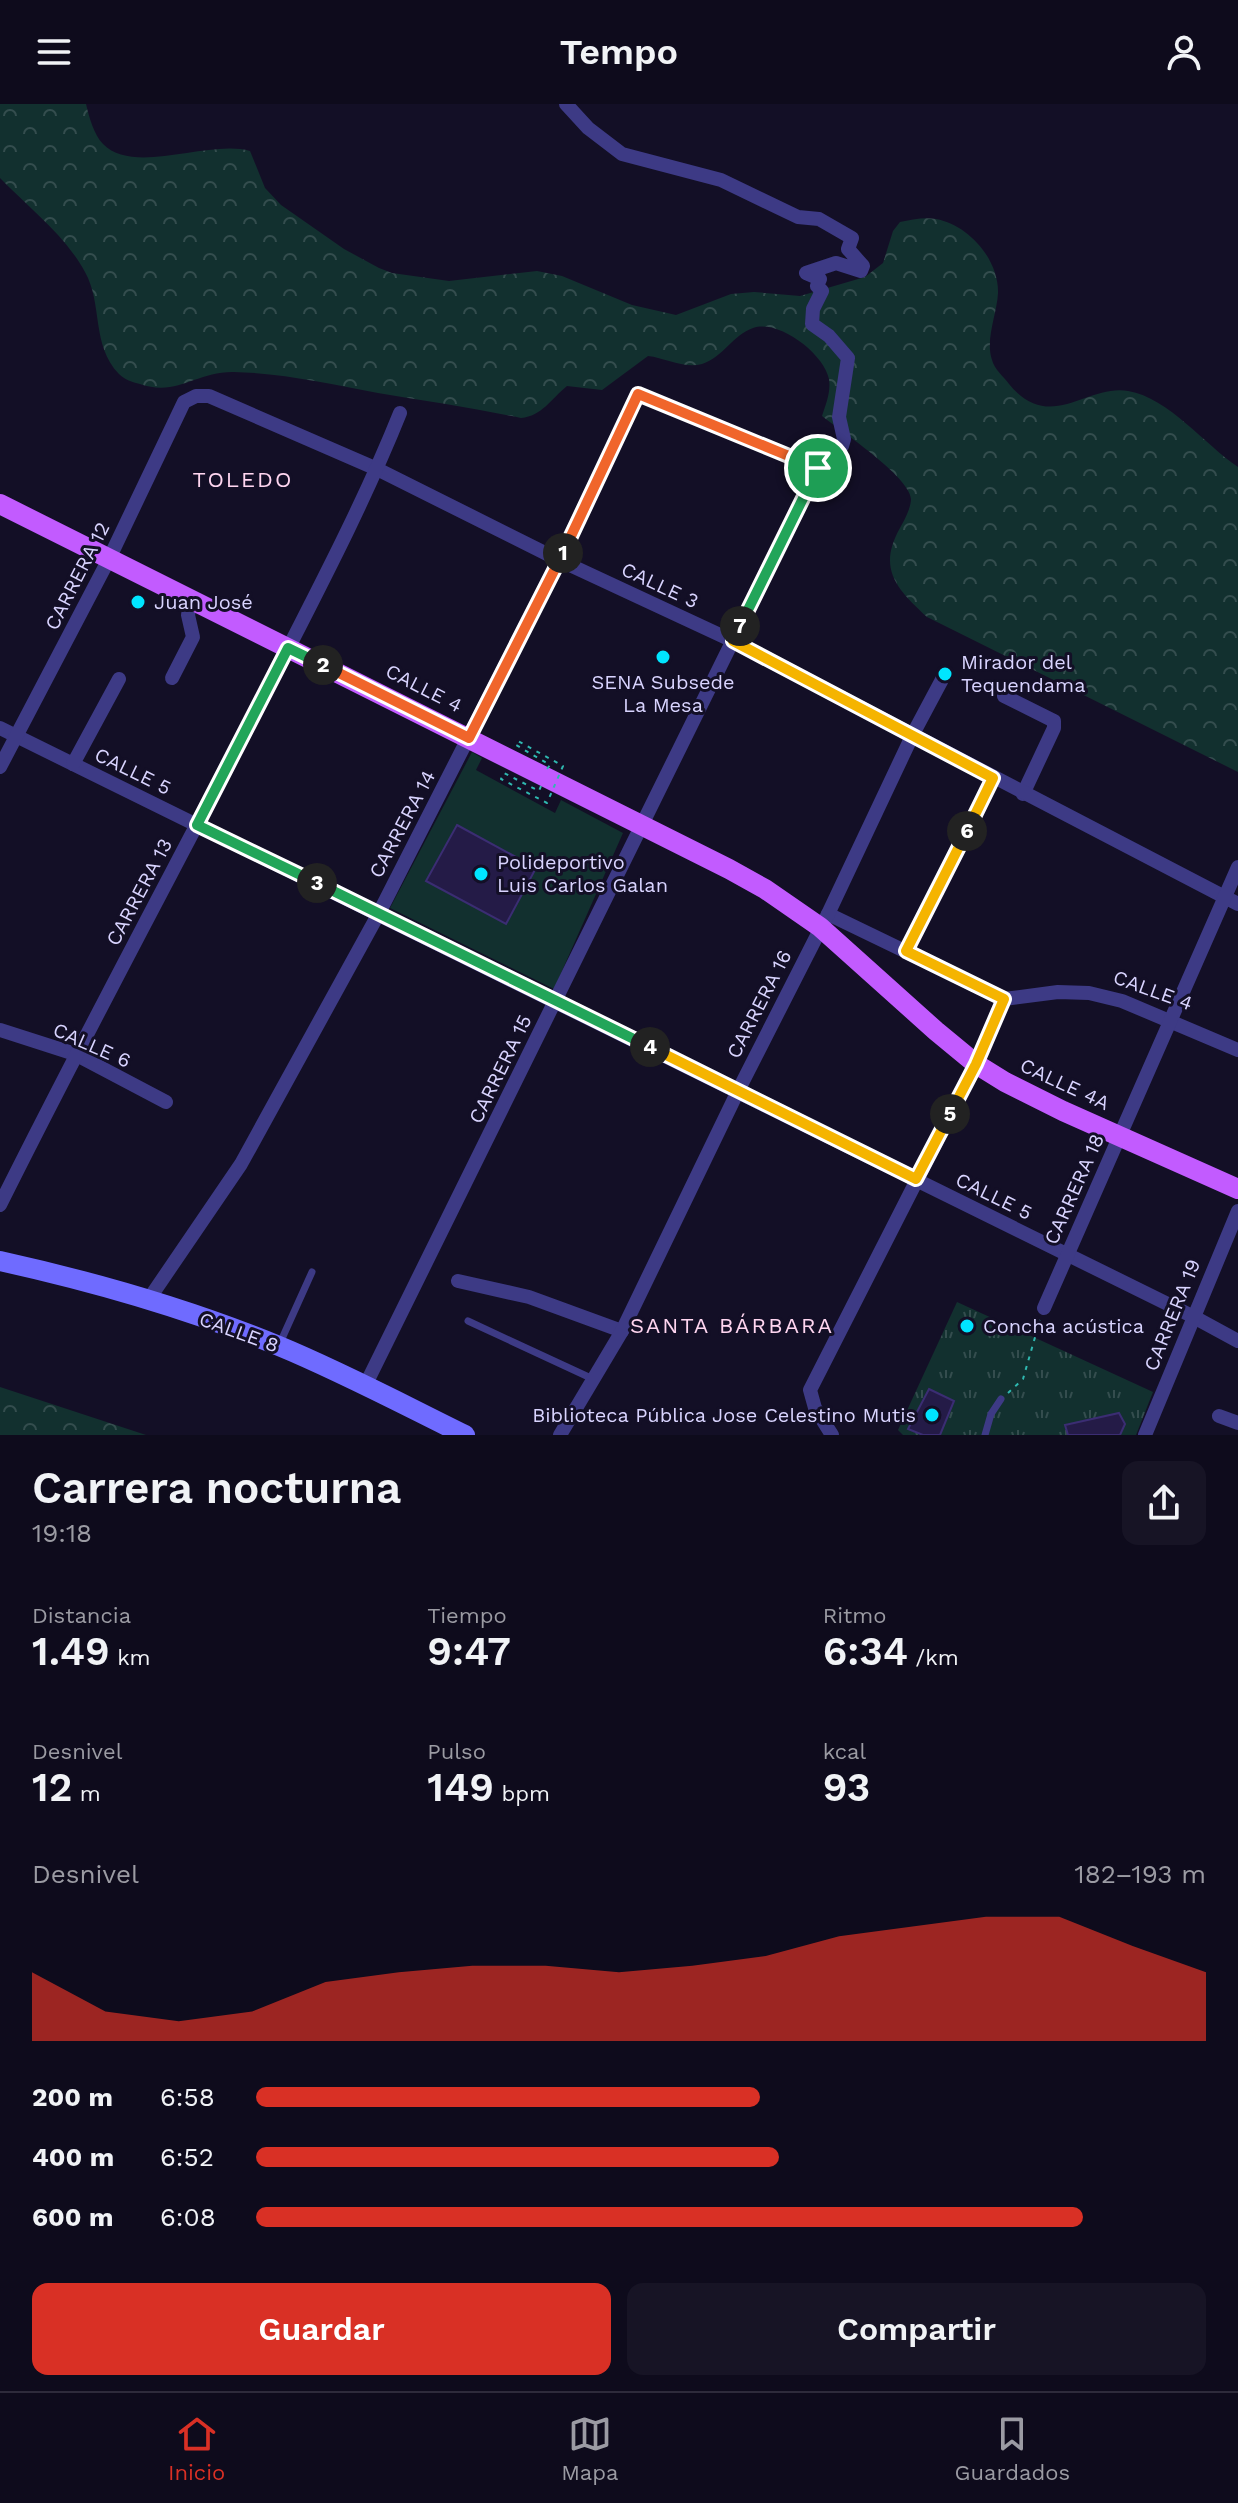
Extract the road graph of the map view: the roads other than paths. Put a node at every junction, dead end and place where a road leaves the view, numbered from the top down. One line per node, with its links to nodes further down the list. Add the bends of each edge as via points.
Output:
1 (566, 104): 4 (street, CARRERA 15, via 622,154 721,180 798,217 819,219 852,238 848,249 863,266 861,271 836,263 806,273 820,279 817,286 822,291 812,324 848,358 839,417 844,439)
2 (184, 402): 5 (street, CALLE 3, via 209,396); 7 (street, CARRERA 12)
3 (400, 413): 5 (street, CARRERA 13)
4 (818, 468): 8 (street, CARRERA 14, via 638,394); 10 (street, CARRERA 15)
5 (377, 469): 8 (street, CALLE 3); 11 (street, CARRERA 13)
6 (0, 504): 7 (main road, CALLE 4)
7 (109, 559): 9 (main road, CALLE 4); 18 (street, CARRERA 12)
8 (559, 560): 10 (street, CALLE 3); 19 (street, CARRERA 14)
9 (191, 599): 11 (main road, CALLE 4); 13 (street, via 193,637)
10 (733, 641): 17 (street, CALLE 3); 24 (street, CARRERA 15)
11 (288, 648): 19 (main road, CALLE 4); 25 (street, CARRERA 13)
12 (945, 674): 17 (street, CARRERA 16)
13 (172, 678)
14 (119, 679): 20 (street)
15 (1004, 696): 23 (street, via 1054,721)
16 (0, 728): 18 (street, CALLE 5)
17 (913, 734): 22 (street, CALLE 3); 29 (street, CARRERA 16)
18 (16, 736): 20 (street, CALLE 5); 21 (street, CARRERA 12)
19 (469, 738): 24 (main road, CALLE 4); 28 (street, CARRERA 14)
20 (73, 764): 25 (street, CALLE 5)
21 (0, 767)
22 (993, 778): 23 (street, CALLE 3); 30 (street)
23 (1023, 794): 27 (street, CALLE 3)
24 (642, 824): 29 (main road, CALLE 4); 32 (street, CARRERA 15)
25 (197, 825): 28 (street, CALLE 5); 36 (street, CARRERA 13)
26 (1238, 867): 27 (street, CARRERA 18)
27 (1231, 901): 33 (street, CARRERA 18)
28 (379, 913): 32 (street, CALLE 5); 49 (street, CARRERA 14, via 241,1164)
29 (824, 920): 30 (street, CALLE 4); 37 (main road, CALLE 4A); 38 (street, CARRERA 16)
30 (906, 951): 31 (street, CALLE 4)
31 (1004, 999): 33 (street, CALLE 4, via 1089,993); 37 (street)
32 (556, 1001): 38 (street, CALLE 5); 57 (street, CARRERA 15)
33 (1170, 1021): 35 (street, CALLE 4); 40 (street, CARRERA 18)
34 (0, 1030): 36 (street, CALLE 6)
35 (1238, 1050)
36 (75, 1054): 39 (street, CALLE 6); 43 (street, CARRERA 13)
37 (976, 1064): 40 (main road, CALLE 4A); 41 (street)
38 (738, 1091): 41 (street, CALLE 5); 53 (street, CARRERA 16)
39 (166, 1102)
40 (1120, 1135): 42 (main road, CALLE 4A); 45 (street, CARRERA 18)
41 (916, 1179): 45 (street, CALLE 5); 63 (street, via 810,1390)
42 (1238, 1189)
43 (0, 1205)
44 (1238, 1211): 51 (street, CARRERA 19)
45 (1067, 1254): 50 (street, CARRERA 18); 51 (street, CALLE 5)
46 (0, 1261): 49 (main road, CALLE 8)
47 (312, 1272): 55 (lane)
48 (458, 1281): 53 (street, via 529,1297)
49 (149, 1299): 55 (main road, CALLE 8)
50 (1044, 1308)
51 (1192, 1316): 54 (street, CALLE 5); 65 (street, CARRERA 19)
52 (468, 1321): 56 (lane)
53 (622, 1331): 56 (street, CARRERA 16)
54 (1238, 1341)
55 (279, 1346): 57 (main road, CALLE 8)
56 (593, 1379): 62 (street, CARRERA 16)
57 (365, 1386): 61 (main road, CALLE 8)
58 (1001, 1399): 64 (lane)
59 (1219, 1416): 60 (street)
60 (1238, 1423)
61 (465, 1435)
62 (560, 1435)
63 (832, 1435)
64 (985, 1435)
65 (1145, 1435)

